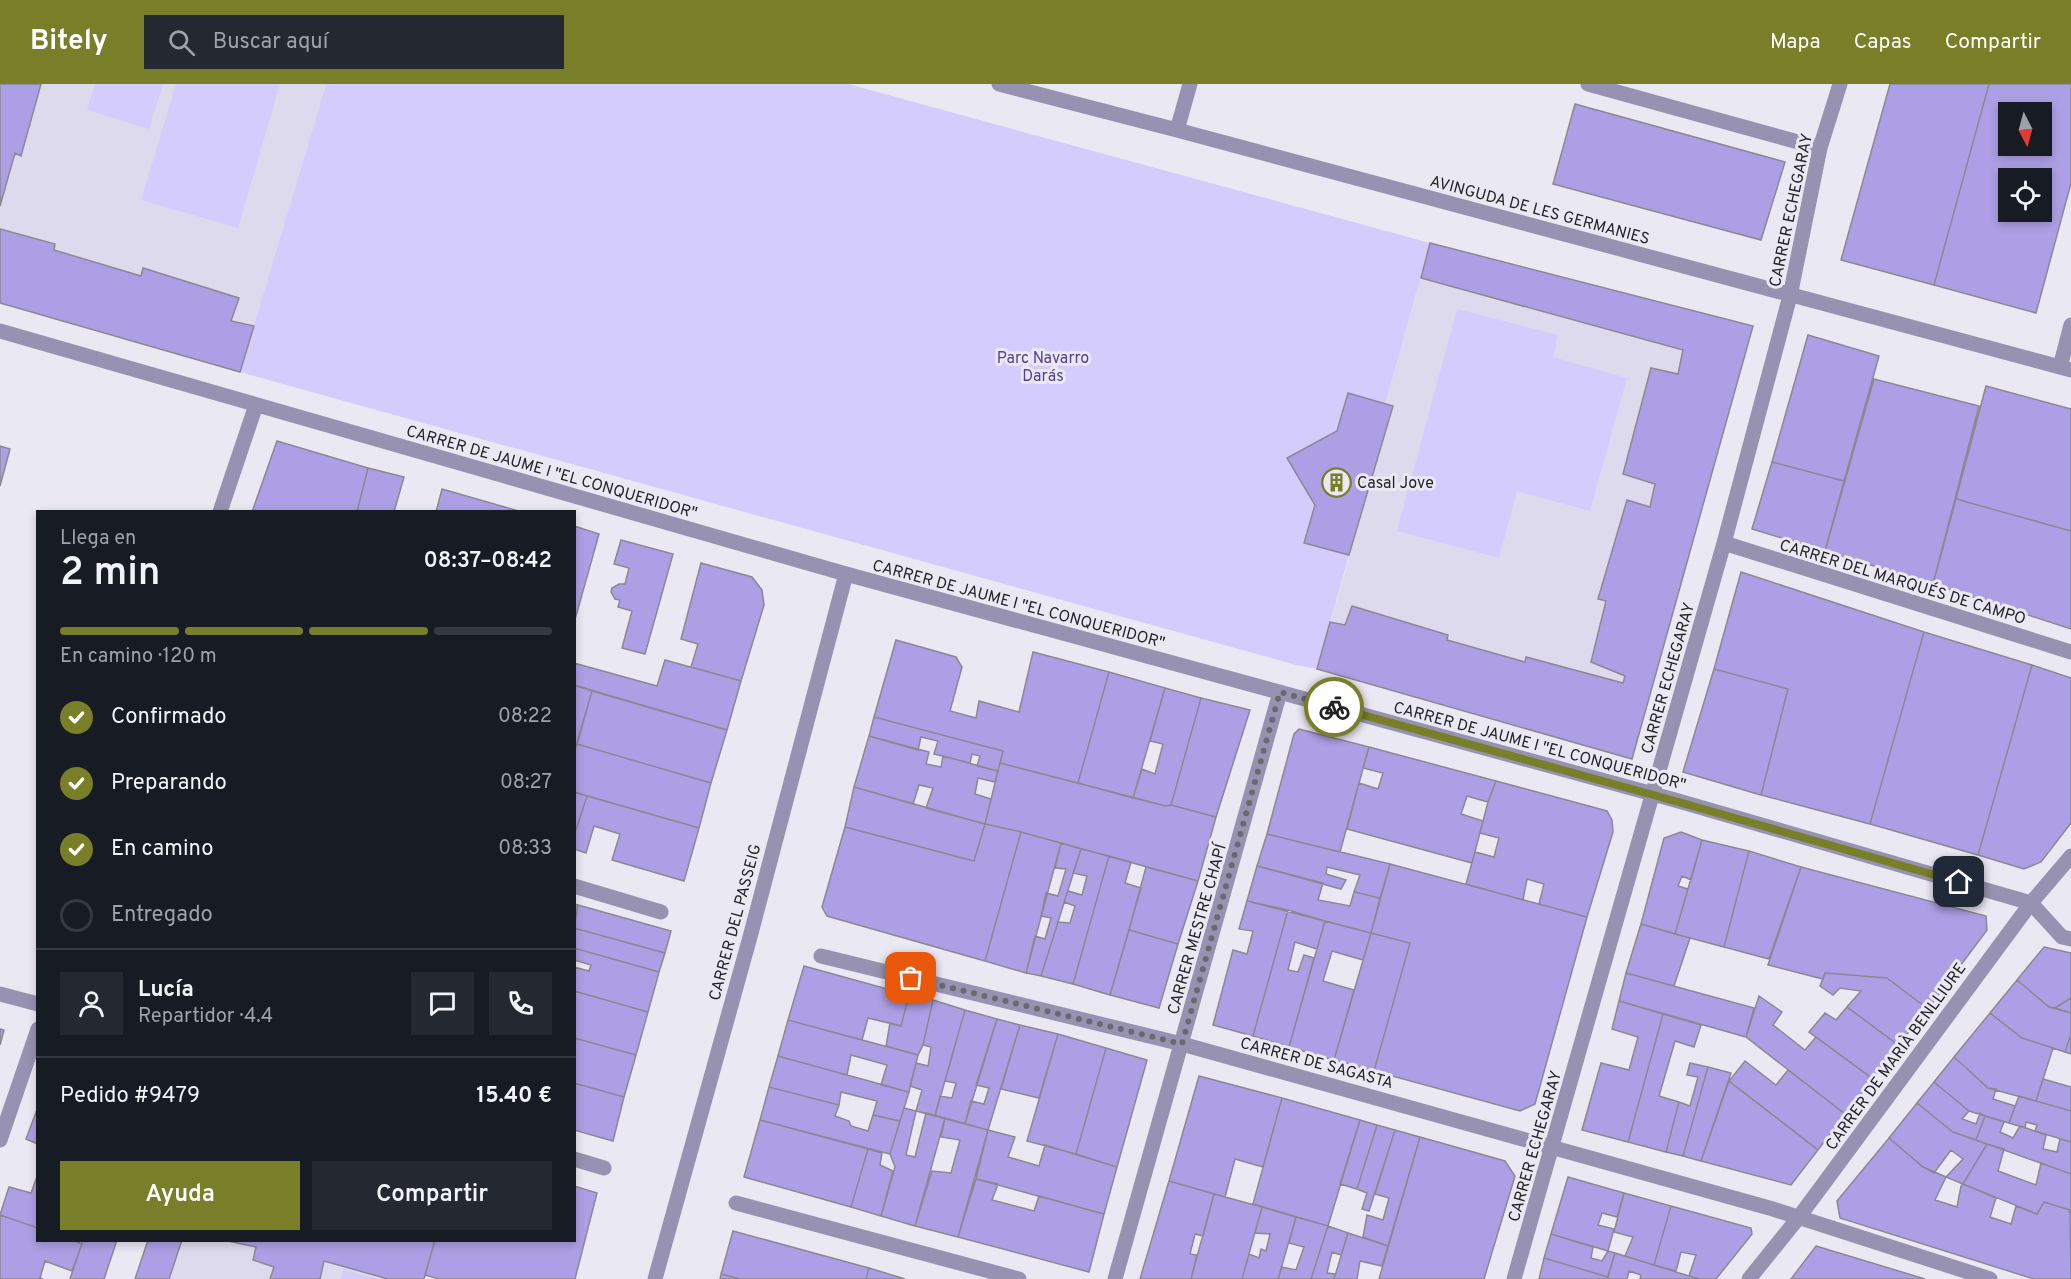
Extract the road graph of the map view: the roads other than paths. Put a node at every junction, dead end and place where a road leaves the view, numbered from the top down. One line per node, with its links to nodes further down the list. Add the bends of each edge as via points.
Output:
1 (999, 84): 5 (street, AVINGUDA DE LES GERMANIES)
2 (1190, 84): 5 (street)
3 (1588, 84): 6 (street)
4 (1840, 84): 6 (street, CARRER ECHEGARAY)
5 (1177, 130): 7 (street, AVINGUDA DE LES GERMANIES)
6 (1820, 148): 7 (street, CARRER ECHEGARAY)
7 (1790, 296): 10 (street, AVINGUDA DE LES GERMANIES); 13 (street, CARRER ECHEGARAY)
8 (2071, 325): 10 (street)
9 (0, 331): 11 (street, CARRER DE JAUME I "EL CONQUERIDOR")
10 (2065, 369)
11 (256, 405): 12 (street); 14 (street, CARRER DE JAUME I "EL CONQUERIDOR")
12 (221, 510)
13 (1724, 543): 15 (street, CARRER DEL MARQUÉS DE CAMPO); 17 (street, CARRER ECHEGARAY)
14 (846, 574): 16 (street, CARRER DE JAUME I "EL CONQUERIDOR"); 34 (street, CARRER DEL PASSEIG)
15 (2071, 652)
16 (1280, 692): 17 (street, CARRER DE JAUME I "EL CONQUERIDOR"); 27 (street, CARRER MESTRE CHAPÍ)
17 (1651, 795): 20 (street, CARRER DE JAUME I "EL CONQUERIDOR"); 29 (street, CARRER ECHEGARAY)
18 (2071, 856): 20 (street, CARRER DE MARIÀ BENLLIURE)
19 (576, 887): 21 (street)
20 (2031, 903): 22 (street, via 2062,937); 33 (street, CARRER DE MARIÀ BENLLIURE)
21 (661, 912)
22 (2071, 939)
23 (821, 956): 27 (street, CARRER DE SAGASTA)
24 (0, 994): 25 (street)
25 (36, 1003)
26 (36, 1035): 28 (street)
27 (1182, 1044): 29 (street, CARRER DE SAGASTA); 36 (street, CARRER MESTRE CHAPÍ)
28 (0, 1140)
29 (1553, 1146): 33 (street, CARRER DE SAGASTA); 37 (street, CARRER ECHEGARAY)
30 (576, 1160): 31 (street)
31 (604, 1168)
32 (736, 1203): 35 (street)
33 (1799, 1217): 38 (street, CARRER DE MARIÀ BENLLIURE); 39 (street, CARRER DE SAGASTA)
34 (655, 1279)
35 (1019, 1279)
36 (1115, 1279)
37 (1514, 1279)
38 (1749, 1279)
39 (1990, 1279)

